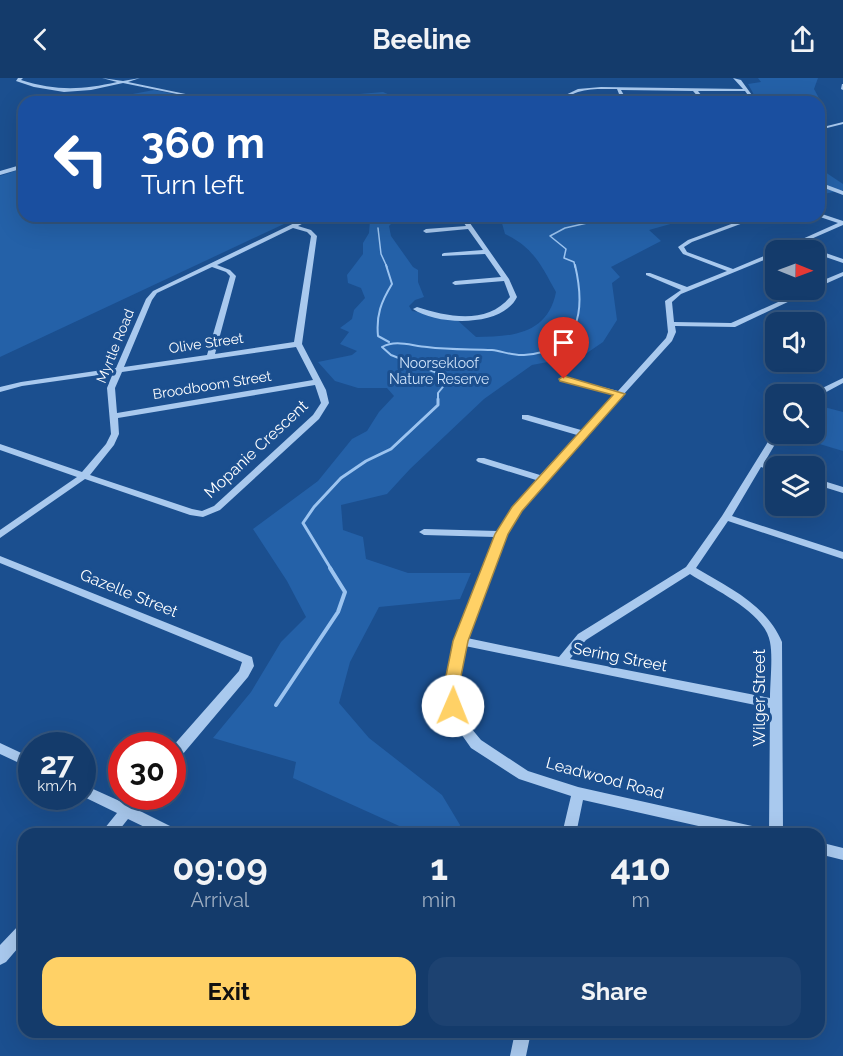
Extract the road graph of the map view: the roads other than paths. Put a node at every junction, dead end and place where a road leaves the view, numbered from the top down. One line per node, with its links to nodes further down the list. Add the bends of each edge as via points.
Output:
1 (21, 78): 7 (street, via 17,80 61,92 91,90)
2 (104, 78): 7 (street)
3 (138, 78): 7 (street)
4 (630, 78): 9 (street)
5 (673, 78): 10 (street)
6 (735, 78): 12 (street)
7 (125, 81): 13 (street)
8 (618, 87): 9 (street); 14 (street, via 579,90); 15 (street)
9 (633, 88): 10 (street)
10 (678, 88): 11 (street)
11 (694, 89): 12 (street); 16 (street)
12 (746, 90): 17 (street)
13 (194, 96)
14 (566, 96)
15 (622, 96)
16 (700, 96)
17 (750, 96)
18 (843, 123): 19 (street)
19 (825, 128)
20 (18, 168): 21 (street)
21 (0, 173)
22 (825, 186): 23 (street)
23 (843, 193)
24 (825, 217): 28 (street)
25 (301, 222): 29 (street, Myrtle Road)
26 (466, 222): 30 (street)
27 (742, 222): 39 (street, via 681,247 685,253)
28 (843, 223): 32 (street)
29 (293, 226): 38 (street, Myrtle Road); 49 (street, via 309,231 315,238)
30 (469, 227): 31 (street); 33 (street)
31 (426, 231)
32 (807, 240)
33 (486, 252): 34 (street); 42 (street)
34 (444, 255)
35 (825, 255): 37 (street)
36 (765, 258): 39 (street, Leadwood Road)
37 (843, 261)
38 (212, 265): 50 (street, via 233,276); 51 (street, Myrtle Road, via 152,295)
39 (733, 271): 45 (street, Leadwood Road)
40 (648, 274): 45 (street)
41 (843, 274): 43 (street)
42 (506, 279): 44 (street); 47 (street, via 514,297 497,314 449,317)
43 (825, 282)
44 (455, 283)
45 (687, 290): 48 (street, Leadwood Road, via 668,301)
46 (788, 300): 48 (street, via 732,325)
47 (417, 309)
48 (671, 324): 57 (street, Leadwood Road, via 669,339)
49 (298, 344): 50 (street, Olive Street); 54 (street, Mopanie Crescent)
50 (211, 356): 51 (street, Olive Street)
51 (118, 370): 55 (street, Olive Street); 58 (street, Myrtle Road, via 111,388)
52 (564, 379): 57 (street)
53 (842, 381): 56 (street)
54 (316, 382): 58 (street, Broodboom Street); 66 (street, Mopanie Crescent, via 325,397 316,417 212,511 190,512)
55 (0, 390)
56 (825, 390)
57 (620, 394): 60 (street, Leadwood Road)
58 (113, 416): 66 (street, Myrtle Road, via 115,434 110,445)
59 (525, 417): 60 (street)
60 (584, 434): 67 (street, Leadwood Road)
61 (771, 444): 64 (street)
62 (0, 447): 66 (street)
63 (481, 460): 67 (street)
64 (759, 464): 65 (street); 70 (street)
65 (765, 466)
66 (84, 476): 73 (street, Myrtle Road)
67 (542, 479): 72 (street, Leadwood Road)
68 (825, 484): 69 (street)
69 (843, 490)
70 (726, 517): 74 (street); 76 (street)
71 (424, 532): 72 (street)
72 (501, 534): 77 (street, Leadwood Road)
73 (0, 535)
74 (843, 556)
75 (0, 559): 80 (street, Gazelle Street, via 245,657 249,662 244,674)
76 (690, 570): 78 (street, via 582,637); 79 (street, Wilger Street, via 757,612 773,631)
77 (460, 641): 78 (street, Sering Street); 83 (street, Leadwood Road, via 451,686 453,706 461,725 476,744 499,761 524,775)
78 (562, 662): 79 (street, Sering Street)
79 (774, 704): 90 (street, Wilger Street)
80 (186, 742)
81 (0, 748): 82 (street)
82 (18, 757)
83 (578, 793): 88 (street); 89 (street, Leadwood Road)
84 (96, 796): 85 (street)
85 (127, 811): 86 (street); 87 (street)
86 (112, 828)
87 (161, 828)
88 (570, 828)
89 (734, 828)
90 (776, 828)
91 (825, 850): 92 (street)
92 (843, 854)
93 (18, 937): 94 (street)
94 (0, 957)
95 (522, 1038): 96 (street)
96 (518, 1056)

